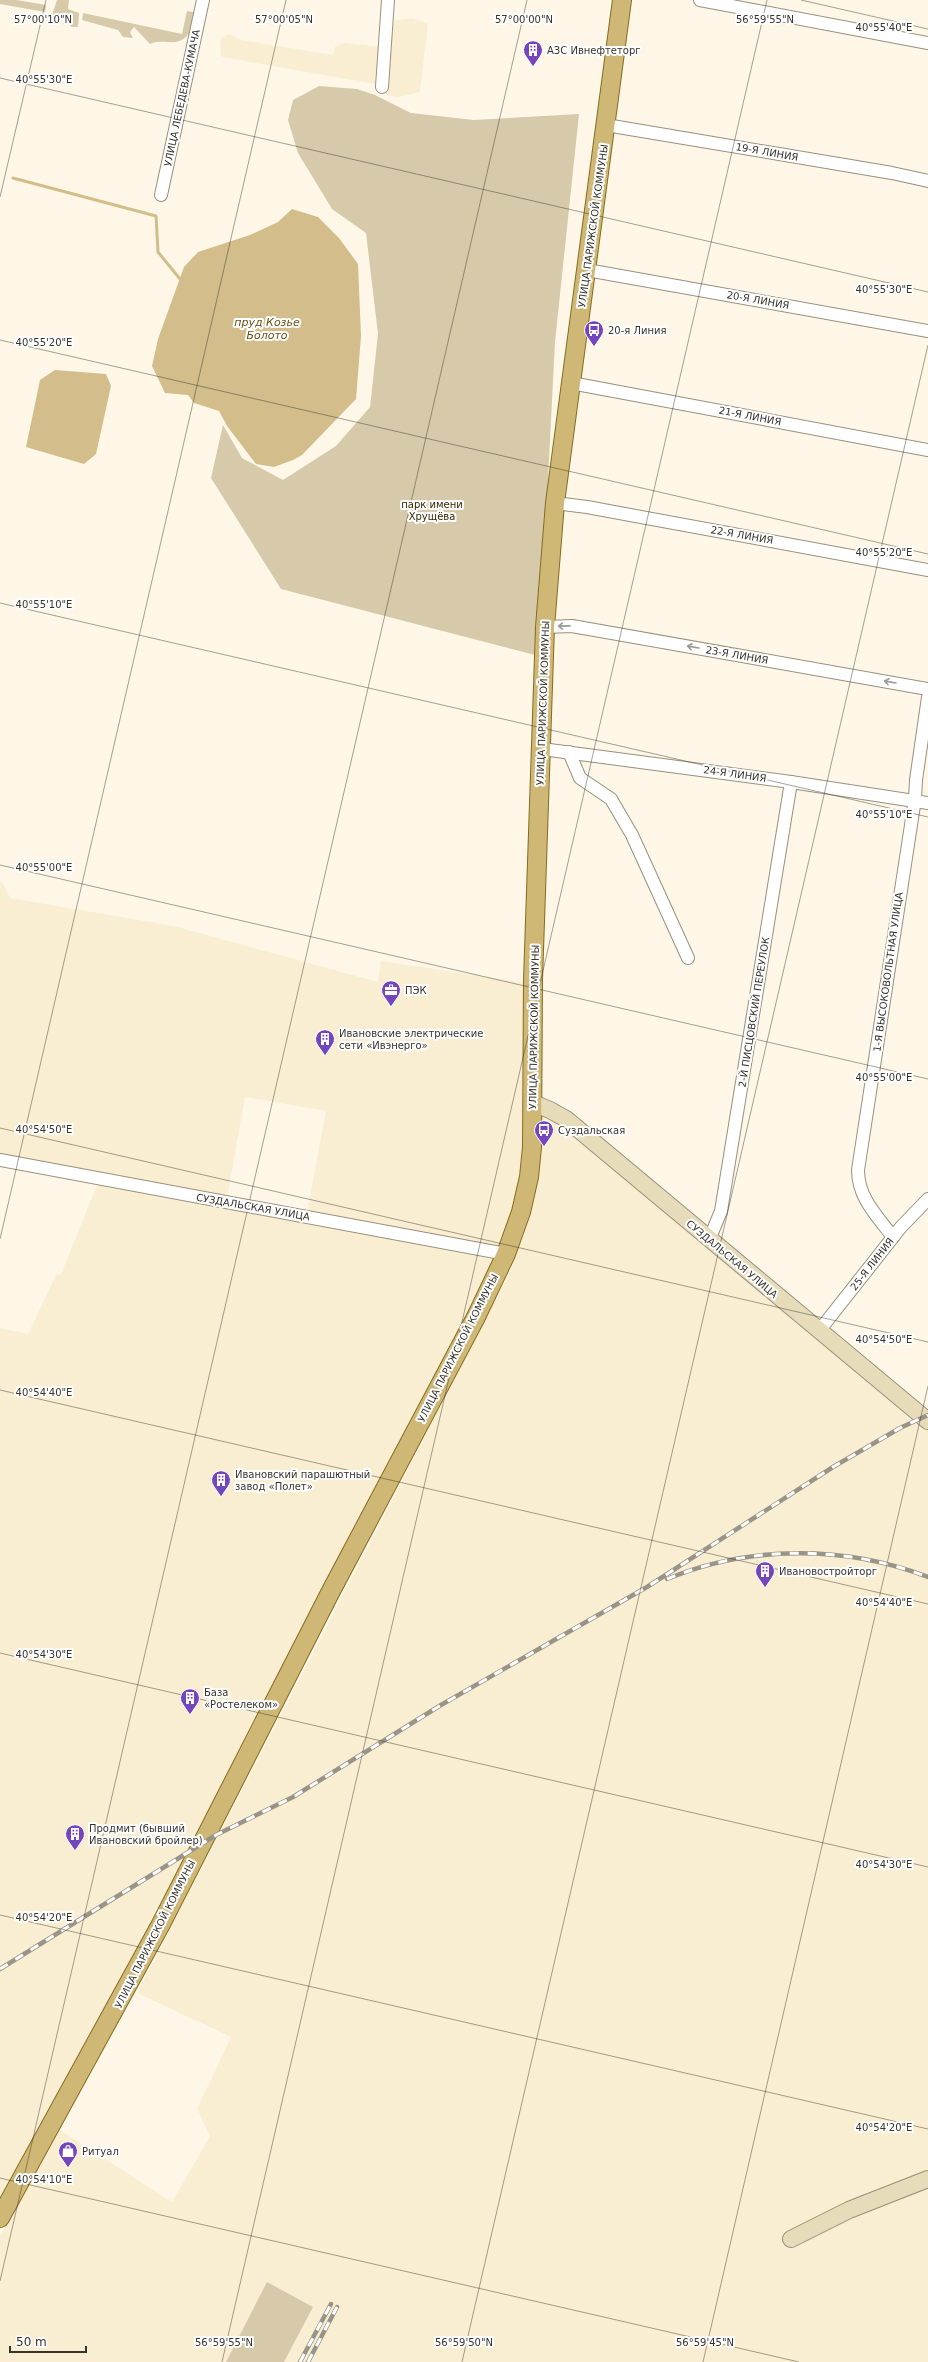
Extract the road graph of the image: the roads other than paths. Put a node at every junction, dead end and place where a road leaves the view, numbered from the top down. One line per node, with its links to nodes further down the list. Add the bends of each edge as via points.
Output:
1 (204, 0): 9 (street, УЛИЦА ЛЕБЕДЕВА-КУМАЧА)
2 (388, 0): 6 (street)
3 (622, 0): 7 (main road, УЛИЦА ПАРИЖСКОЙ КОММУНЫ)
4 (700, 0): 5 (street)
5 (928, 43)
6 (382, 87)
7 (606, 125): 8 (street, 19-Я ЛИНИЯ); 10 (main road, УЛИЦА ПАРИЖСКОЙ КОММУНЫ)
8 (928, 181)
9 (161, 195)
10 (587, 270): 11 (street, 20-Я ЛИНИЯ); 12 (main road, УЛИЦА ПАРИЖСКОЙ КОММУНЫ)
11 (928, 331)
12 (571, 383): 13 (street, 21-Я ЛИНИЯ); 14 (main road, УЛИЦА ПАРИЖСКОЙ КОММУНЫ)
13 (928, 450)
14 (555, 503): 15 (street, 22-Я ЛИНИЯ); 16 (main road, УЛИЦА ПАРИЖСКОЙ КОММУНЫ)
15 (928, 570)
16 (545, 627): 17 (street, 23-Я ЛИНИЯ, one-way to 16, via 572,626); 19 (main road, УЛИЦА ПАРИЖСКОЙ КОММУНЫ)
17 (928, 689)
18 (928, 697): 22 (street, 1-Я ВЫСОКОВОЛЬТНАЯ УЛИЦА)
19 (542, 749): 20 (street, 24-Я ЛИНИЯ); 25 (main road, УЛИЦА ПАРИЖСКОЙ КОММУНЫ, via 533,980)
20 (569, 752): 21 (street, 24-Я ЛИНИЯ); 24 (street, via 580,778 611,799 632,835)
21 (791, 782): 22 (street, 24-Я ЛИНИЯ); 29 (street, 2-Й ПИСЦОВСКИЙ ПЕРЕУЛОК, via 721,1211)
22 (915, 799): 23 (street, 24-Я ЛИНИЯ); 28 (street, 1-Я ВЫСОКОВОЛЬТНАЯ УЛИЦА, via 858,1170 858,1185 865,1201)
23 (928, 803)
24 (688, 958)
25 (533, 1103): 29 (main road, СУЗДАЛЬСКАЯ УЛИЦА, via 566,1119); 30 (main road, УЛИЦА ПАРИЖСКОЙ КОММУНЫ, via 529,1178 521,1212)
26 (0, 1160): 30 (street, СУЗДАЛЬСКАЯ УЛИЦА)
27 (928, 1199): 28 (street, 25-Я ЛИНИЯ)
28 (893, 1237): 31 (street, 25-Я ЛИНИЯ)
29 (709, 1240): 31 (main road, СУЗДАЛЬСКАЯ УЛИЦА)
30 (506, 1254): 34 (main road, УЛИЦА ПАРИЖСКОЙ КОММУНЫ, via 476,1317 331,1591 161,1924)
31 (819, 1331): 32 (main road, СУЗДАЛЬСКАЯ УЛИЦА)
32 (928, 1421)
33 (928, 2179): 35 (main road, via 849,2210)
34 (0, 2218)
35 (791, 2239)

